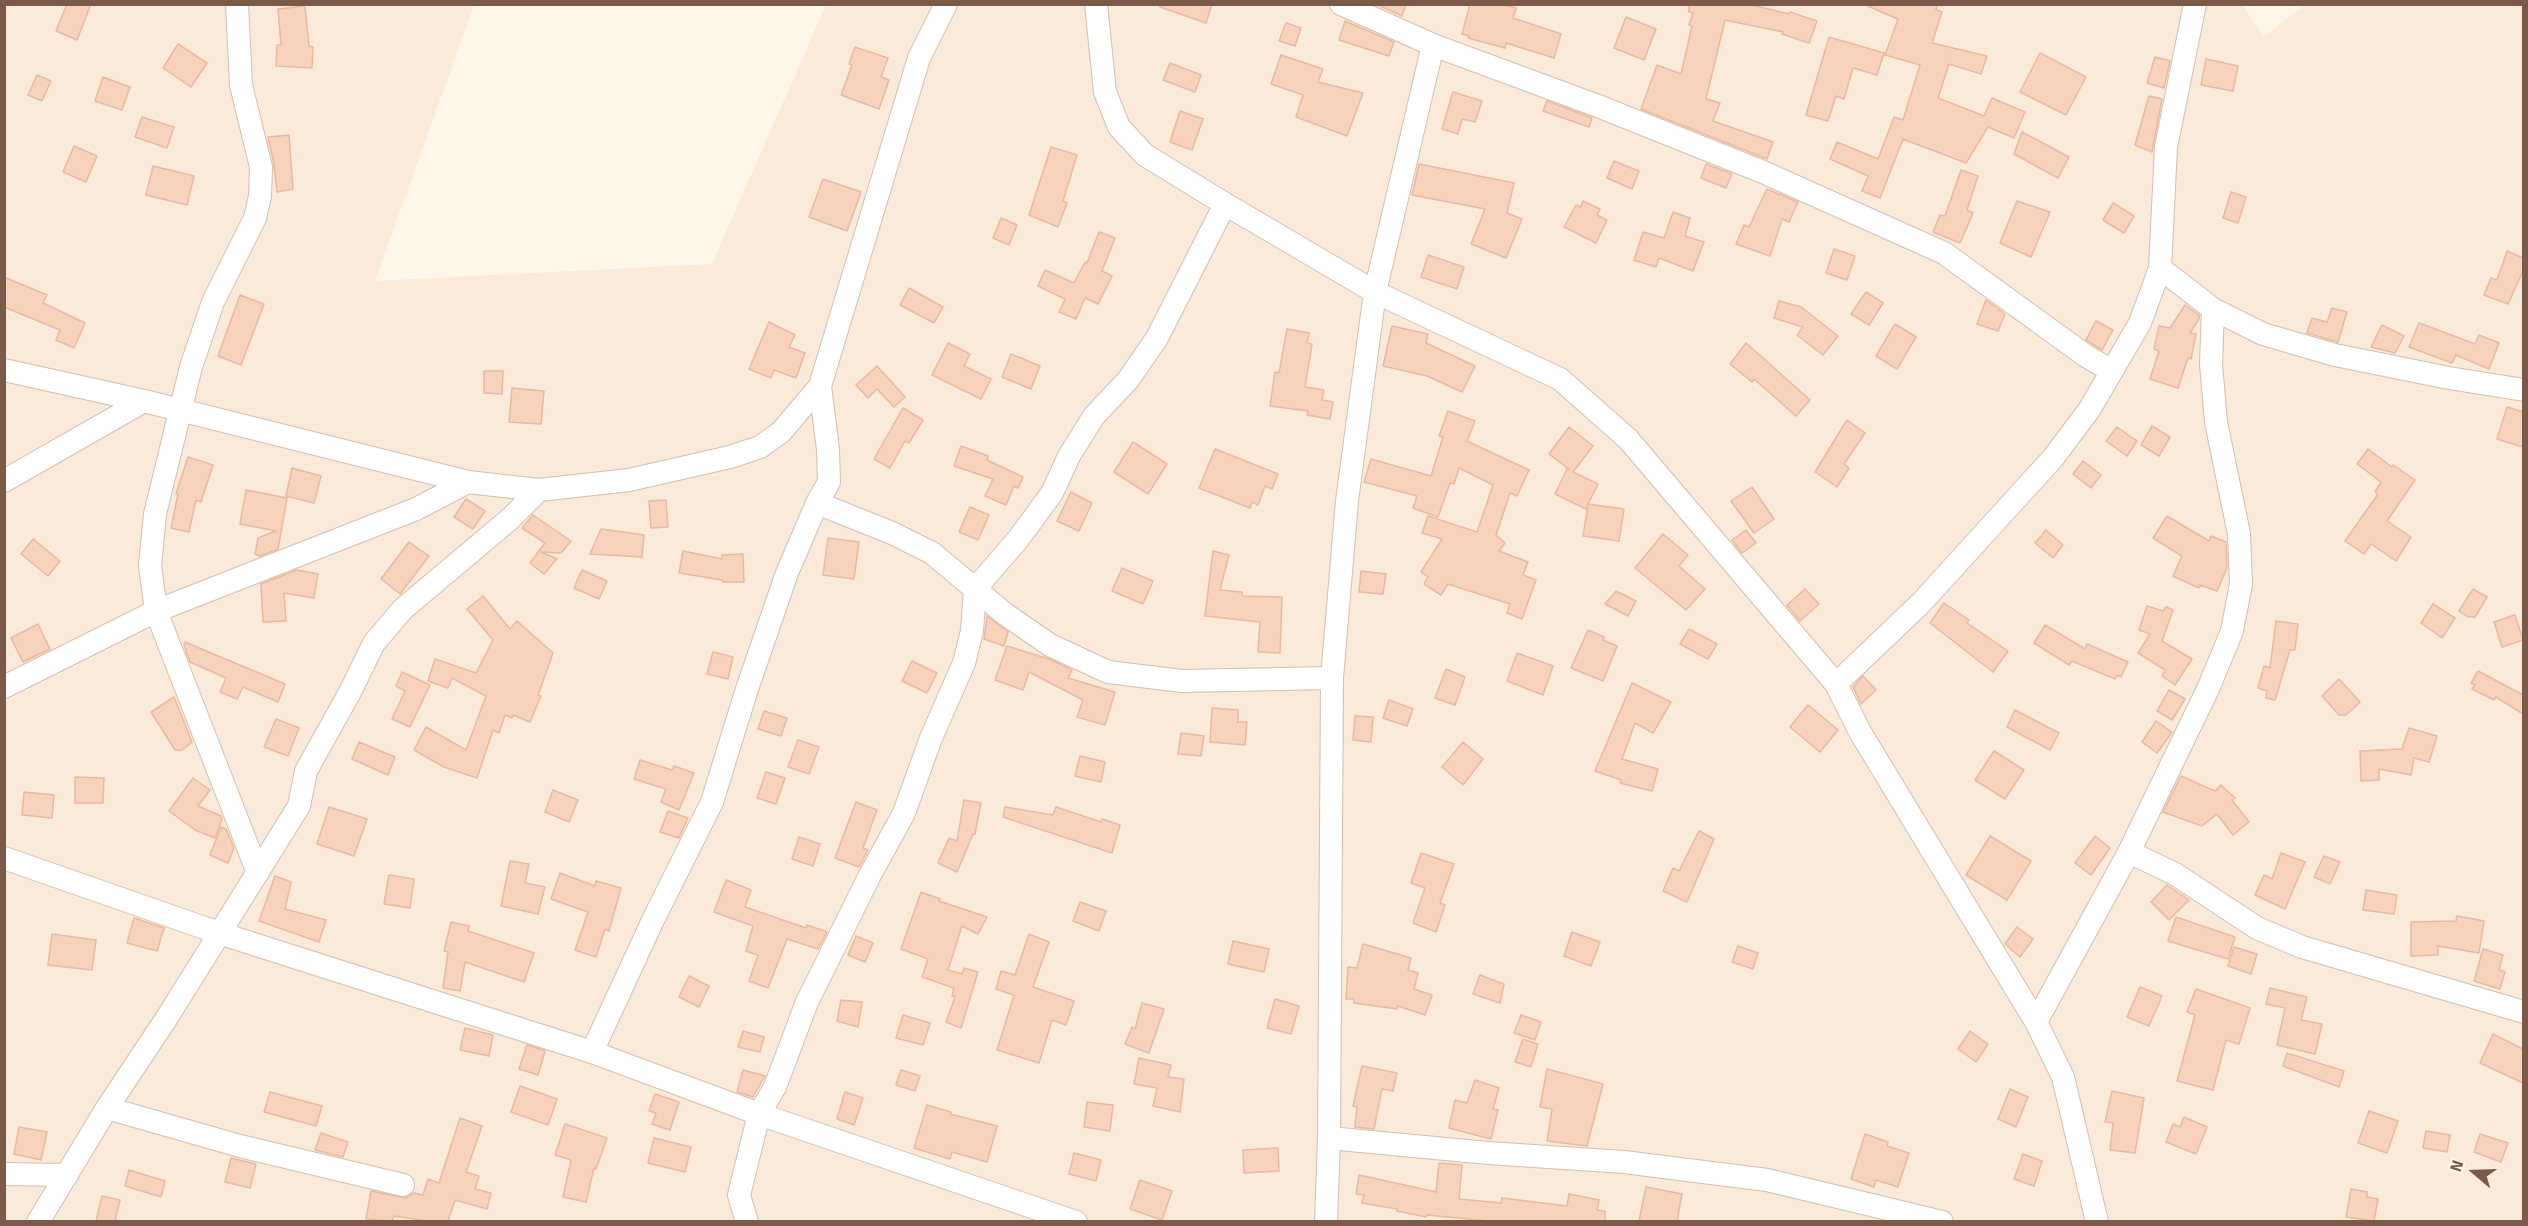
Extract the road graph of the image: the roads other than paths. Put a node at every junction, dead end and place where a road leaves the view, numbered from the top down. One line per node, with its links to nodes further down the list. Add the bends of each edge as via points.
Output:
1 (237, 4): 16 (street, via 241,85 261,166 260,196 255,219 213,302)
2 (946, 4): 13 (street, via 919,58)
3 (1096, 4): 7 (street, via 1105,92 1119,127 1145,155)
4 (1341, 4): 6 (street)
5 (2195, 4): 8 (street, via 2166,147)
6 (1433, 45): 9 (street); 12 (street, via 1763,172 1944,254)
7 (1225, 204): 9 (street); 21 (street, via 1157,338 1128,380 1094,416 1052,493)
8 (2160, 268): 10 (street); 12 (street, via 2140,323)
9 (1375, 292): 23 (street, via 1347,501); 24 (street, via 1560,379 1628,439)
10 (2213, 309): 14 (street, via 2263,334 2335,355); 26 (street, via 2211,364 2216,422 2239,534 2241,584 2232,631)
11 (4, 370): 15 (street)
12 (2112, 371): 24 (street, via 2054,458 1921,603)
13 (820, 386): 19 (street, via 781,432 760,447 629,480); 20 (street, via 829,482)
14 (2523, 390)
15 (144, 401): 16 (street); 17 (street)
16 (180, 410): 18 (street); 22 (street, via 155,514 150,566)
17 (4, 481)
18 (468, 482): 19 (street); 22 (street, via 416,508)
19 (539, 490): 28 (street, via 403,609 374,643 306,771 299,806)
20 (817, 503): 21 (street, via 932,553); 32 (street, via 787,573 712,802)
21 (975, 589): 23 (street, via 1050,645 1108,672 1182,681); 34 (street, via 972,631 964,663 904,813 807,1002 775,1087)
22 (156, 611): 25 (street); 28 (street)
23 (1332, 678): 35 (street)
24 (1836, 684): 31 (street, via 1860,732)
25 (4, 687)
26 (2129, 852): 30 (street, via 2175,874 2257,928 2302,947); 31 (street)
27 (4, 858): 29 (street)
28 (258, 873): 29 (street)
29 (219, 933): 32 (street); 33 (street)
30 (2523, 1012)
31 (2036, 1022): 44 (street, via 2063,1077)
32 (592, 1052): 34 (street)
33 (107, 1108): 37 (street); 38 (street, via 240,1146)
34 (759, 1114): 40 (street, via 739,1195); 41 (street)
35 (1329, 1138): 42 (street); 43 (street, via 1624,1162 1767,1180)
36 (4, 1174): 37 (street)
37 (68, 1175): 39 (street)
38 (403, 1185)
39 (38, 1221)
40 (747, 1221)
41 (1076, 1221)
42 (1326, 1221)
43 (1942, 1221)
44 (2100, 1221)

